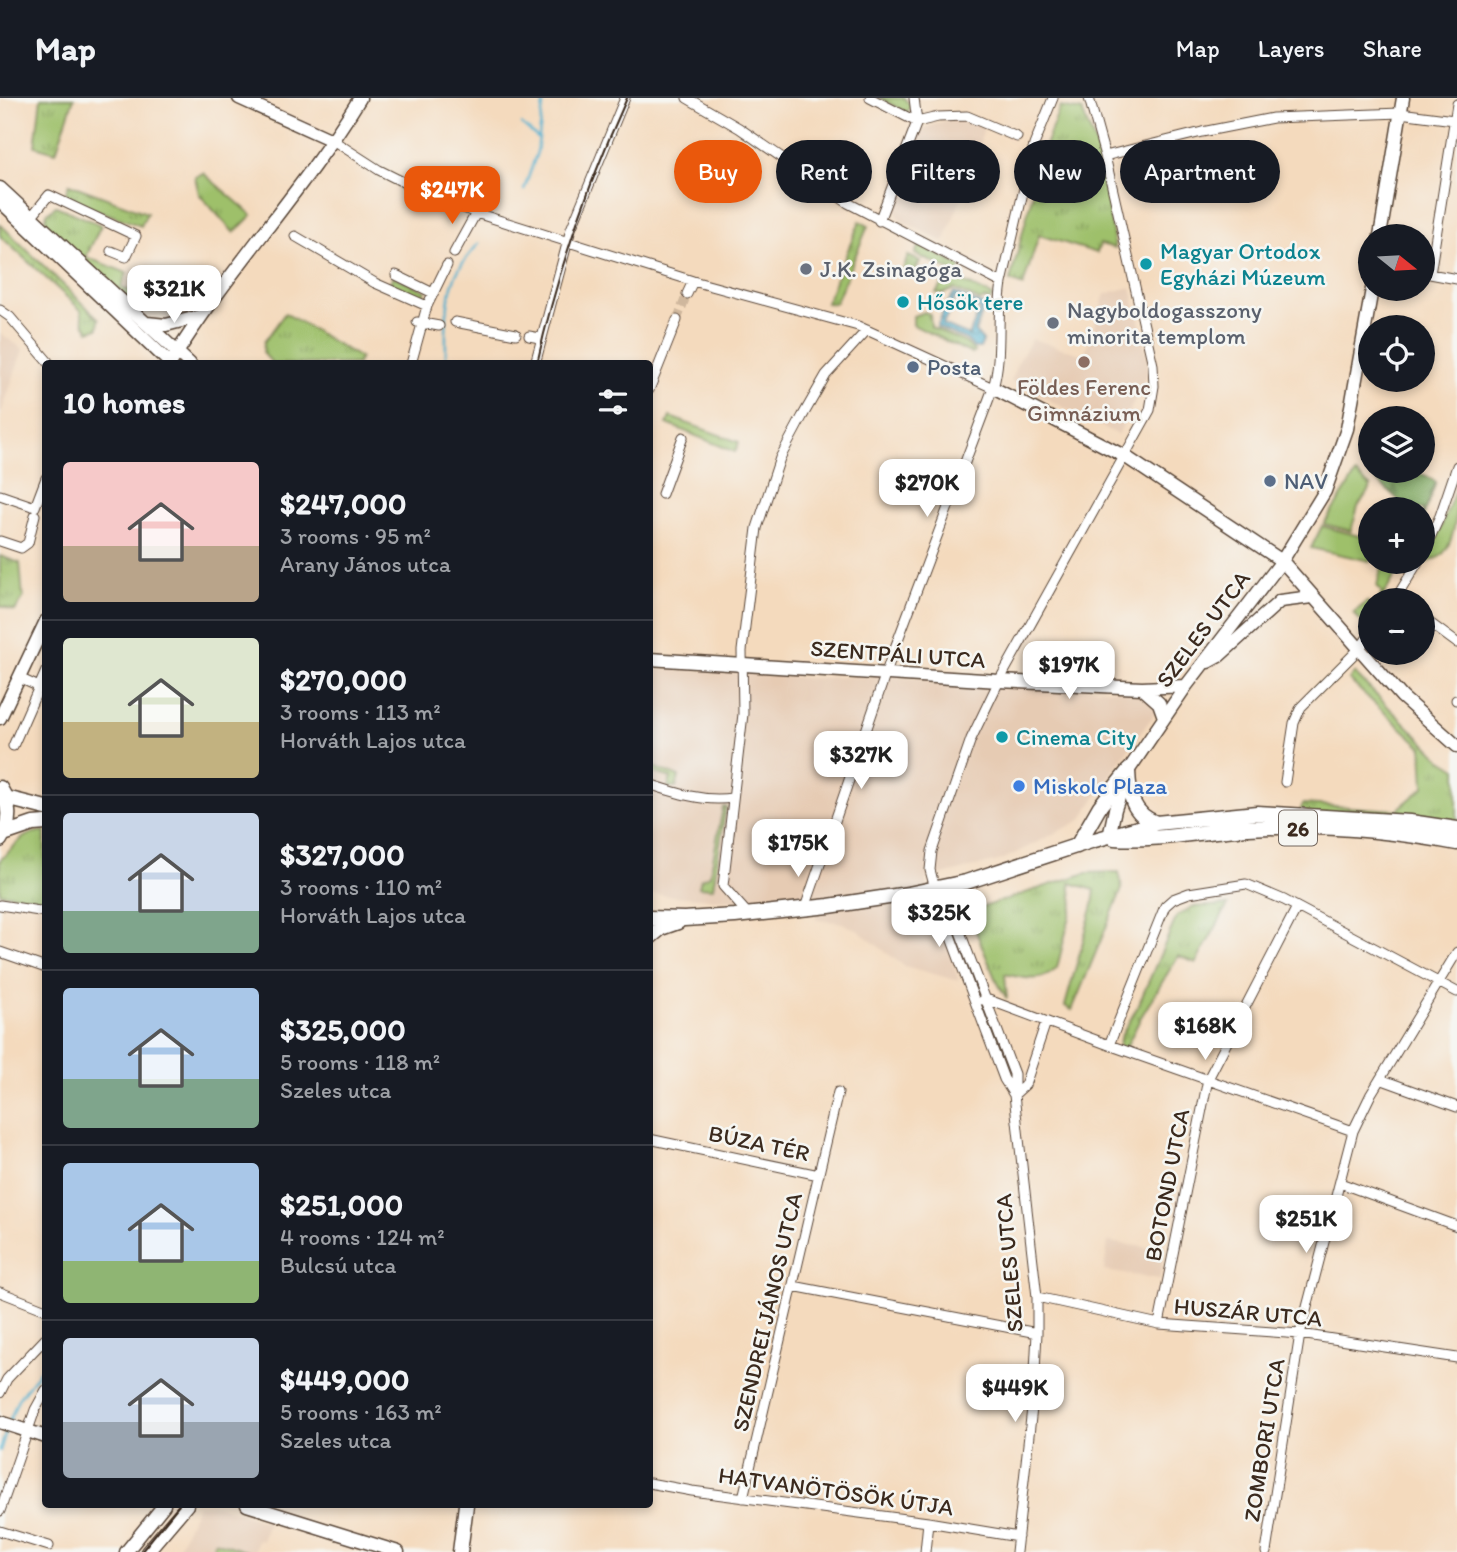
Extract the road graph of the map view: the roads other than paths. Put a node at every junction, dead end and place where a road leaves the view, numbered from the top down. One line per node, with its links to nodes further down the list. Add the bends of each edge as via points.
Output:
1 (239, 98): 16 (street)
2 (360, 98): 16 (street)
3 (625, 98): 26 (street)
4 (687, 98): 23 (street)
5 (870, 98): 13 (street)
6 (914, 98): 13 (street)
7 (1053, 98): 33 (street, via 1034,145)
8 (1403, 98): 11 (street)
9 (1087, 99): 15 (street)
10 (1457, 104): 12 (street)
11 (1400, 113): 12 (street); 17 (street, via 1273,118); 24 (street)
12 (1454, 120): 31 (street, via 1430,274)
13 (917, 122): 14 (street, via 967,116); 23 (street)
14 (1017, 137)
15 (1100, 140)
16 (334, 141): 21 (street, via 379,170); 39 (street)
17 (1106, 156)
18 (1106, 161): 60 (street, via 1153,365 1150,410)
19 (0, 188): 22 (street)
20 (0, 201): 51 (street)
21 (477, 213): 26 (street); 28 (street)
22 (31, 217): 27 (street, via 49,195 136,236 126,257); 42 (street)
23 (880, 221): 33 (street)
24 (1382, 224)
25 (295, 236): 37 (street, via 375,283)
26 (568, 241): 32 (street); 48 (street)
27 (111, 251)
28 (454, 253)
29 (447, 265): 34 (street)
30 (396, 275): 34 (street)
31 (1457, 279)
32 (693, 281): 35 (street); 45 (street)
33 (1002, 283): 58 (street, via 998,371)
34 (433, 293): 37 (street)
35 (687, 295)
36 (1370, 301): 69 (street, SZELES UTCA, via 1338,461)
37 (427, 306): 43 (street)
38 (0, 310): 50 (street)
39 (201, 316): 42 (street, via 166,325); 49 (street); 54 (street, via 190,346)
40 (677, 320): 57 (street)
41 (455, 322): 46 (street)
42 (147, 323): 49 (street)
43 (419, 323): 44 (street); 55 (street)
44 (439, 326)
45 (867, 330): 58 (street); 77 (street, via 826,375 772,479 757,528)
46 (516, 334)
47 (529, 336): 48 (street)
48 (540, 338): 56 (street)
49 (177, 351): 52 (street); 53 (street)
50 (47, 360)
51 (166, 360)
52 (172, 360)
53 (187, 360)
54 (191, 360)
55 (412, 360)
56 (536, 360)
57 (653, 380)
58 (993, 387): 60 (street); 80 (street)
59 (683, 437): 63 (street)
60 (1126, 457): 69 (street); 82 (street)
61 (1457, 466): 67 (street)
62 (42, 490): 65 (street)
63 (662, 494)
64 (0, 495): 65 (street)
65 (35, 511): 66 (street); 68 (street, via 25,545 21,548)
66 (42, 517)
67 (1435, 527)
68 (0, 541)
69 (1282, 561): 70 (street); 79 (street, SZELES UTCA)
70 (1312, 597): 74 (street); 79 (street, via 1280,601 1219,656)
71 (1435, 627): 73 (street)
72 (42, 629): 81 (street)
73 (1457, 643)
74 (1358, 646)
75 (1358, 650): 91 (street, via 1301,707 1294,723)
76 (653, 659): 77 (street, SZENTPÁLI UTCA)
77 (742, 665): 80 (street, SZENTPÁLI UTCA); 94 (street, via 743,714)
78 (1375, 665): 89 (street, via 1402,697)
79 (1201, 666): 83 (street, SZELES UTCA)
80 (888, 667): 82 (street, SZENTPÁLI UTCA); 106 (street)
81 (19, 678): 84 (street); 87 (street)
82 (999, 681): 85 (street, SZENTPÁLI UTCA); 103 (street, via 971,739 936,835 930,870)
83 (1186, 686): 85 (street, SZENTPÁLI UTCA); 86 (street, SZELES UTCA)
84 (42, 688): 88 (street)
85 (1142, 688): 86 (street, via 1159,703)
86 (1164, 717): 90 (street, SZELES UTCA)
87 (0, 718)
88 (13, 746)
89 (1457, 746)
90 (1128, 771): 97 (main road, via 1129,793 1137,811); 100 (street, SZELES UTCA); 102 (main road)
91 (1285, 782)
92 (653, 785): 94 (street, via 707,799)
93 (3, 793): 95 (main road); 99 (main road, via 9,813)
94 (732, 798): 108 (street, via 723,886)
95 (42, 807)
96 (42, 823): 99 (main road)
97 (1156, 824): 98 (main road, 26, via 1257,813); 100 (main road, 26)
98 (1457, 829)
99 (2, 837)
100 (1109, 837): 101 (main road, 26, via 1138,840 1250,828 1314,827); 102 (main road, 26)
101 (1457, 843)
102 (1077, 846): 103 (main road, 26)
103 (936, 888): 106 (main road, 26); 117 (street, SZELES UTCA, via 951,908); 118 (street, SZELES UTCA)
104 (0, 905): 107 (street)
105 (1297, 907): 115 (street); 120 (street, via 1246,884 1173,899 1165,906); 121 (street, BOTOND UTCA)
106 (805, 908): 108 (main road, 26)
107 (42, 911)
108 (748, 914): 110 (main road, 26)
109 (653, 918): 110 (main road, 26)
110 (684, 919): 111 (main road)
111 (655, 926)
112 (0, 952): 114 (street)
113 (1457, 952): 115 (street, ZOMBORI UTCA)
114 (42, 967)
115 (1438, 983): 116 (street); 122 (street, ZOMBORI UTCA)
116 (1457, 992)
117 (986, 999): 118 (street); 119 (street); 124 (street, SZELES UTCA, via 1014,1074)
118 (976, 1003): 124 (street, SZELES UTCA)
119 (1046, 1022): 120 (street); 124 (street, via 1025,1085)
120 (1109, 1045): 121 (street)
121 (1208, 1079): 126 (street); 135 (street, BOTOND UTCA)
122 (1380, 1079): 125 (street); 126 (street, ZOMBORI UTCA)
123 (838, 1092): 128 (street, BÚZA TÉR)
124 (1014, 1095): 133 (street, SZELES UTCA)
125 (1457, 1107)
126 (1353, 1130): 129 (street, ZOMBORI UTCA)
127 (653, 1140): 128 (street, BÚZA TÉR)
128 (819, 1175): 131 (street, SZENDREI JÁNOS UTCA)
129 (1340, 1183): 130 (street); 137 (street, ZOMBORI UTCA)
130 (1457, 1226)
131 (793, 1286): 136 (street); 146 (street, SZENDREI JÁNOS UTCA)
132 (0, 1292): 134 (street)
133 (1037, 1297): 135 (street, HUSZÁR UTCA); 136 (street, SZELES UTCA)
134 (42, 1308)
135 (1159, 1324): 137 (street, HUSZÁR UTCA)
136 (1037, 1333): 154 (street, SZELES UTCA)
137 (1300, 1334): 139 (street, HUSZÁR UTCA); 162 (street, ZOMBORI UTCA)
138 (42, 1342): 140 (street, via 7,1379)
139 (1457, 1358)
140 (0, 1393)
141 (42, 1397): 143 (street)
142 (0, 1422): 143 (street)
143 (22, 1429): 144 (street); 151 (street)
144 (42, 1436)
145 (653, 1484): 146 (street, HATVANÖTÖSÖK ÚTJA)
146 (743, 1498): 152 (street, HATVANÖTÖSÖK ÚTJA)
147 (162, 1508): 156 (street)
148 (184, 1508): 157 (street)
149 (257, 1508): 158 (street)
150 (466, 1508): 159 (main road)
151 (0, 1511)
152 (928, 1522): 154 (street, HATVANÖTÖSÖK ÚTJA); 160 (street)
153 (0, 1531): 155 (street)
154 (1018, 1537): 161 (street, SZELES UTCA)
155 (49, 1546)
156 (127, 1552)
157 (147, 1552)
158 (398, 1552)
159 (460, 1552)
160 (925, 1552)
161 (1016, 1552)
162 (1266, 1552)

